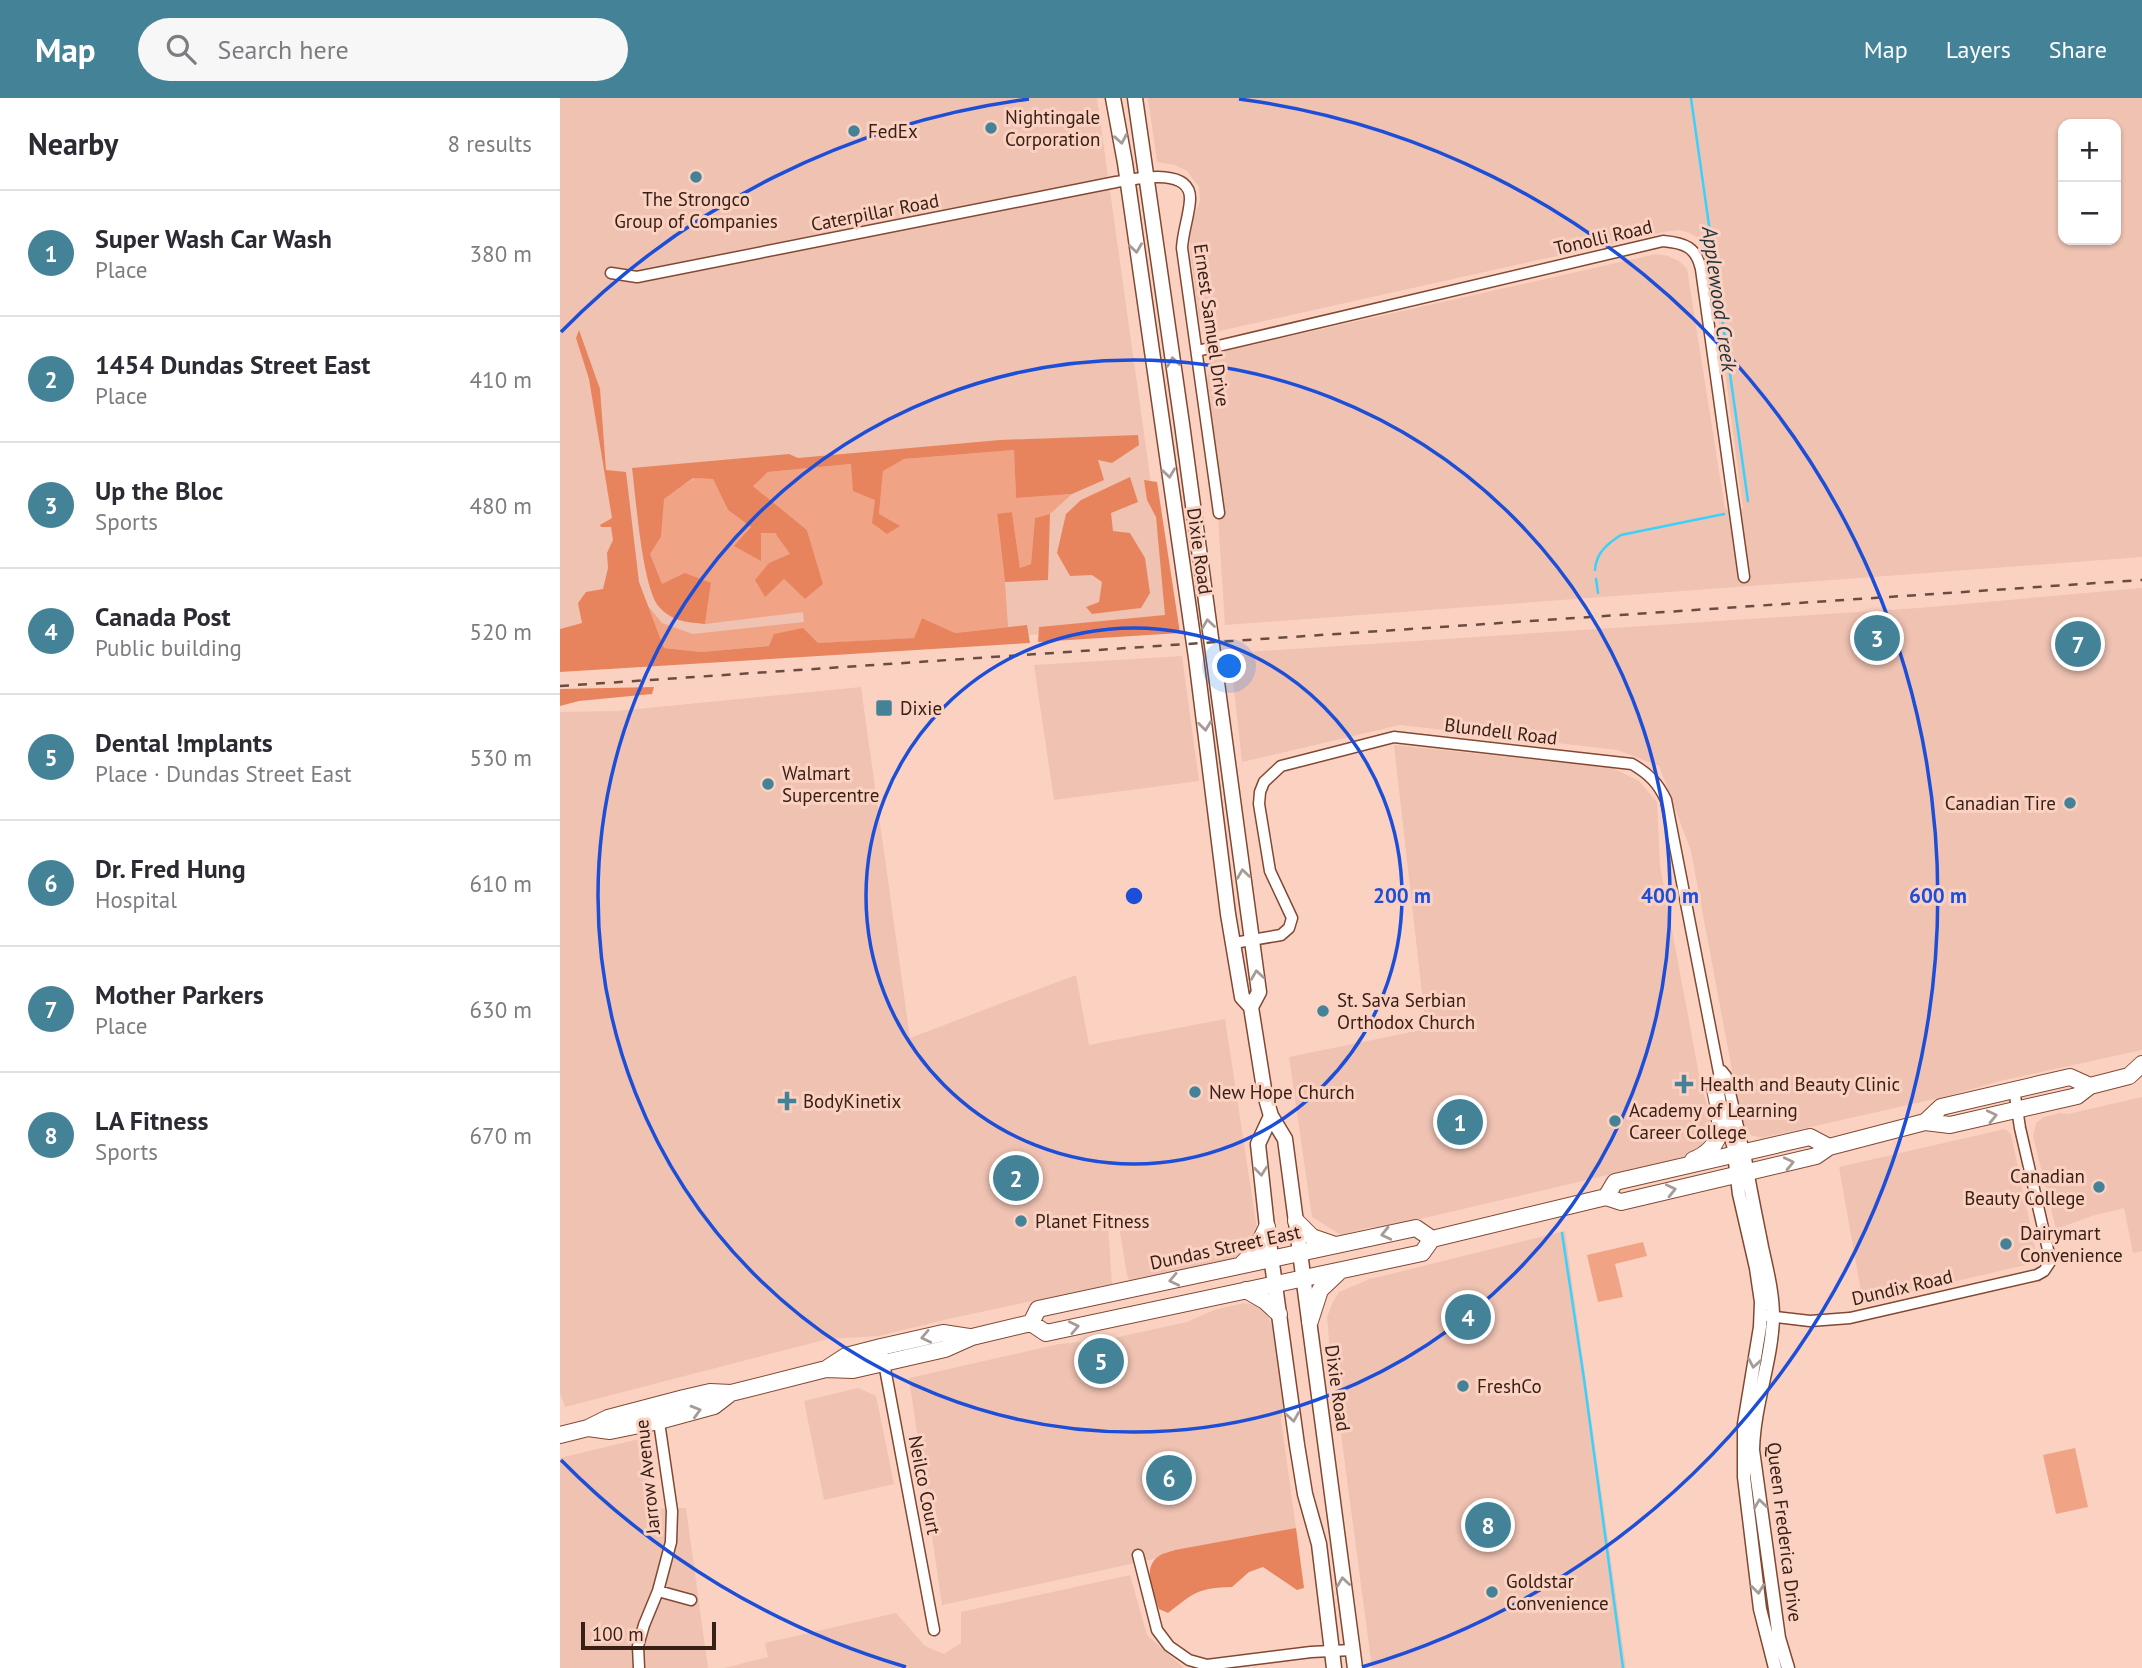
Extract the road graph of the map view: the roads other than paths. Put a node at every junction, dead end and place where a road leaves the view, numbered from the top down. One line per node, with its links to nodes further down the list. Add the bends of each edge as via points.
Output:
1 (1113, 98): 4 (main road, Dixie Road, one-way to 4)
2 (1135, 98): 3 (main road, Dixie Road)
3 (1146, 178): 4 (street, Caterpillar Road); 6 (street, Ernest Samuel Drive, via 1180,180 1190,195 1182,248); 7 (main road, Dixie Road, one-way to 3)
4 (1127, 180): 5 (street, Caterpillar Road, via 637,277); 8 (main road, Dixie Road, one-way to 8)
5 (611, 273)
6 (1197, 351): 9 (street, Ernest Samuel Drive); 10 (street, Tonolli Road, via 1663,241 1678,242 1698,257 1701,269)
7 (1182, 424): 8 (main road); 11 (main road, Dixie Road, one-way to 7)
8 (1162, 425): 12 (main road, Dixie Road, one-way to 12)
9 (1219, 513)
10 (1745, 577)
11 (1252, 941): 12 (street, Blundell Road); 13 (main road, Dixie Road, one-way to 11, via 1259,992); 15 (street, Blundell Road, via 1281,935 1292,921 1270,872 1259,813 1264,782 1281,766 1394,737 1632,764 1659,785 1666,800)
12 (1234, 943): 13 (main road, Dixie Road, via 1242,997)
13 (1251, 1007): 20 (main road, Dixie Road)
14 (2142, 1065): 16 (main road, Dundas Street East)
15 (1719, 1073): 23 (street, Blundell Road, via 1726,1076); 24 (main road, via 1715,1089 1721,1122 1717,1138 1709,1151)
16 (2136, 1077): 17 (main road, Dundas Street East)
17 (2090, 1086): 18 (main road, Dundas Street East, via 2070,1077); 19 (main road, Dundas Street East, via 2077,1096)
18 (2014, 1089): 19 (street); 21 (main road, Dundas Street East, via 1941,1107)
19 (2017, 1110): 21 (main road, Dundas Street East, one-way to 19, via 1950,1125); 39 (street, Dundix Road, via 2049,1254 2050,1262 2038,1275 1850,1318 1810,1321)
20 (1270, 1116): 27 (main road, Dixie Road, via 1284,1139); 28 (main road, one-way to 28, via 1258,1144)
21 (1925, 1122): 22 (main road, Dundas Street East)
22 (1829, 1147): 23 (main road, Dundas Street East, via 1810,1137); 25 (main road, Dundas Street East, one-way to 22, via 1816,1156)
23 (1739, 1153): 24 (main road, Dundas Street East); 25 (street, Queen Frederica Drive)
24 (1674, 1168): 26 (main road, Dundas Street East, via 1615,1182)
25 (1742, 1174): 26 (main road, Dundas Street East, one-way to 25, via 1621,1202); 39 (street, Queen Frederica Drive, via 1770,1283)
26 (1606, 1197): 29 (main road, Dundas Street East)
27 (1296, 1221): 30 (main road, via 1312,1237); 31 (main road, Dixie Road)
28 (1267, 1227): 32 (main road); 33 (main road, via 1256,1250)
29 (1433, 1239): 30 (main road, Dundas Street East, one-way to 30, via 1416,1228); 34 (main road, Dundas Street East, via 1422,1253)
30 (1337, 1245): 31 (main road, Dundas Street East)
31 (1300, 1253): 32 (main road, Dundas Street East); 35 (main road, Dixie Road)
32 (1271, 1259): 33 (main road, Dundas Street East); 36 (main road)
33 (1241, 1265): 41 (main road, Dundas Street East, one-way to 41, via 1038,1309)
34 (1342, 1270): 35 (main road, Dundas Street East); 40 (main road, via 1320,1290)
35 (1304, 1278): 36 (main road, Dundas Street East); 40 (main road, Dixie Road)
36 (1274, 1284): 37 (main road, Dundas Street East); 38 (main road)
37 (1246, 1290): 38 (main road); 41 (main road, Dundas Street East, one-way to 37, via 1046,1333)
38 (1279, 1314): 49 (main road, one-way to 49, via 1305,1493 1319,1544)
39 (1767, 1316): 54 (street, Queen Frederica Drive, one-way to 54, via 1747,1399 1743,1464 1760,1609); 55 (street, Queen Frederica Drive, one-way to 39, via 1779,1638 1754,1450)
40 (1310, 1321): 50 (main road, Dixie Road, one-way to 40)
41 (1031, 1323): 42 (main road, Dundas Street East, via 972,1337 943,1333)
42 (882, 1355): 43 (main road, Dundas Street East, via 846,1356 826,1369 731,1394 714,1406); 48 (street, Neilco Court)
43 (658, 1412): 44 (main road, Dundas Street East, via 610,1431 588,1428); 46 (street, Jarrow Avenue, via 672,1521)
44 (560, 1435)
45 (1138, 1555): 49 (street, via 1157,1630 1189,1660 1207,1665)
46 (658, 1591): 47 (street); 51 (street, Jarrow Avenue, via 638,1646)
47 (691, 1600)
48 (934, 1630)
49 (1332, 1650): 50 (street); 52 (main road)
50 (1352, 1650): 53 (main road, Dixie Road)
51 (639, 1668)
52 (1334, 1668)
53 (1354, 1668)
54 (1775, 1668)
55 (1788, 1668)

